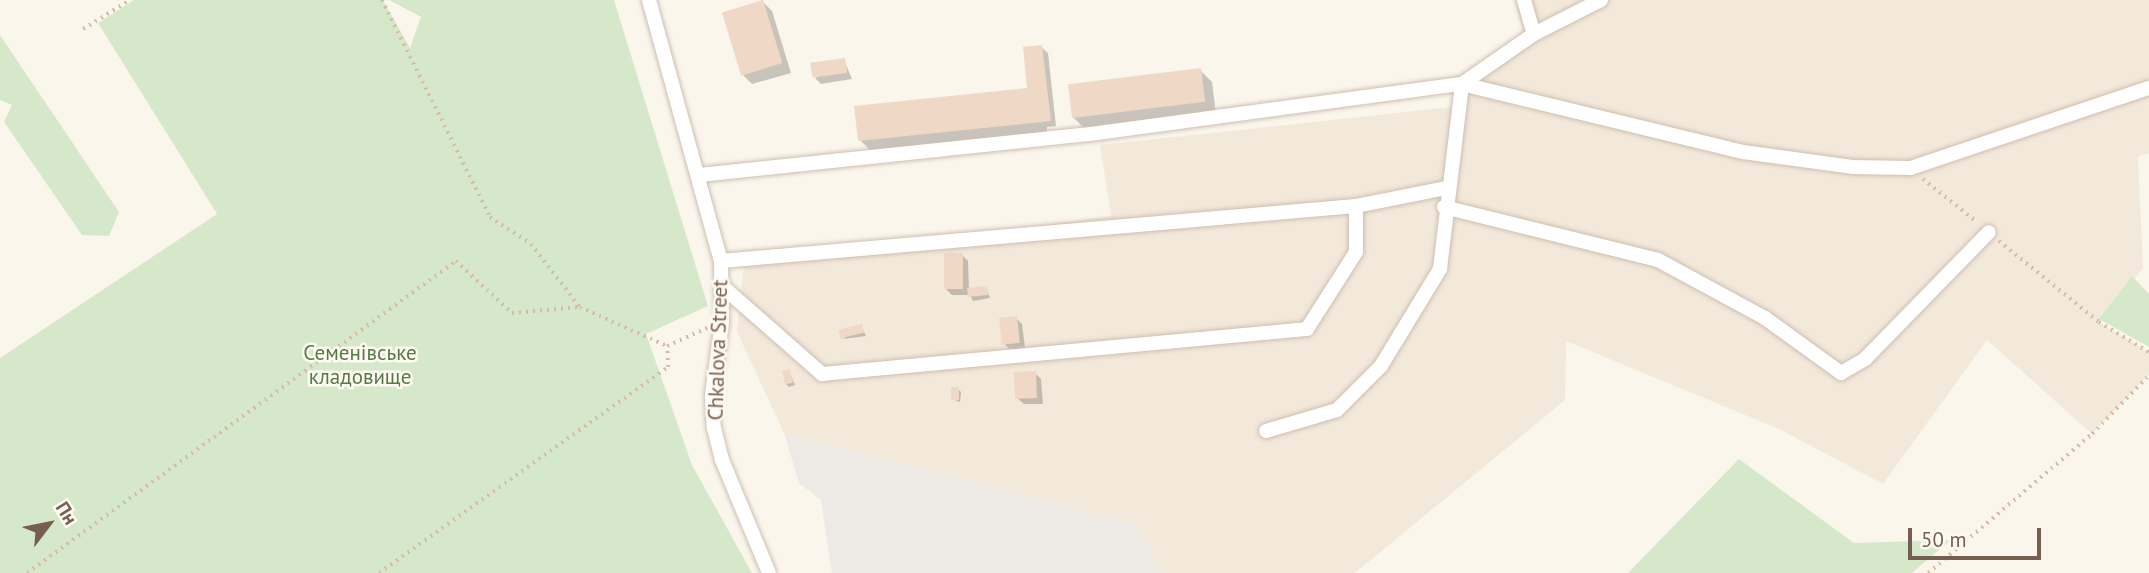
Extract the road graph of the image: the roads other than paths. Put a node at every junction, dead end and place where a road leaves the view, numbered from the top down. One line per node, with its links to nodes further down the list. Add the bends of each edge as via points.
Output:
1 (649, 0): 7 (street, Chkalova Street)
2 (1524, 0): 4 (street)
3 (1601, 0): 4 (street)
4 (1534, 34): 5 (street)
5 (1461, 84): 6 (street, via 1743,152 1852,167 1911,168); 7 (street, via 1098,133); 8 (street)
6 (2149, 89)
7 (699, 175): 12 (street, Chkalova Street)
8 (1446, 188): 9 (street); 10 (street)
9 (1356, 206): 12 (street); 13 (street, via 1356,252 1307,329 822,374)
10 (1444, 207): 11 (street, via 1658,260 1765,318 1841,373 1865,359); 14 (street, via 1440,269 1381,366 1337,410)
11 (1989, 232)
12 (721, 261): 13 (street, Chkalova Street)
13 (723, 287): 15 (street, Chkalova Street, via 712,394 714,428 722,460)
14 (1266, 431)
15 (769, 573)

